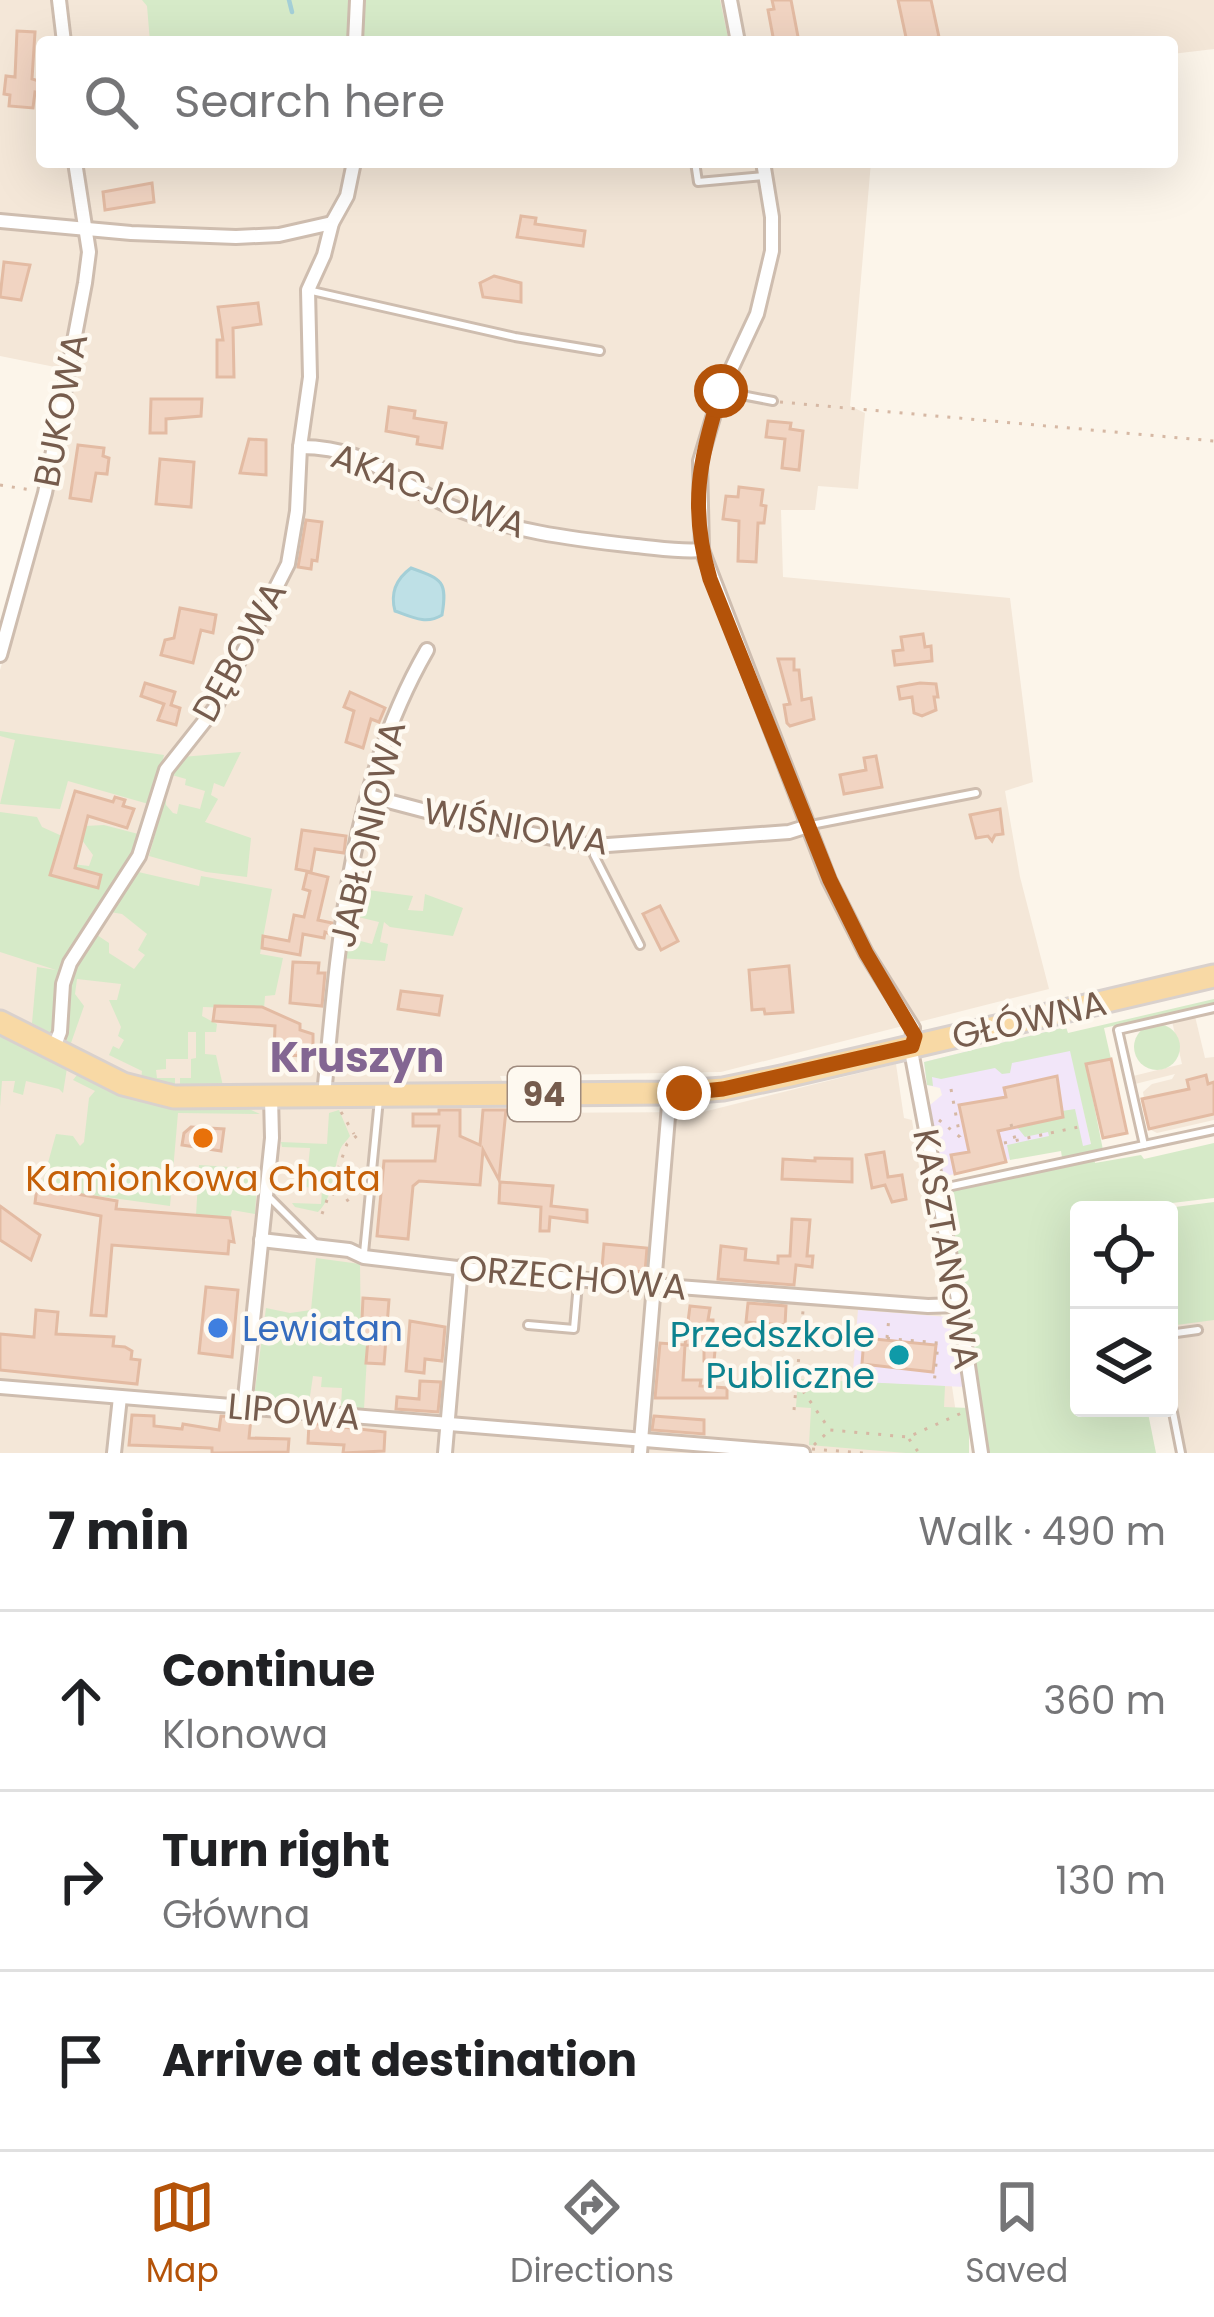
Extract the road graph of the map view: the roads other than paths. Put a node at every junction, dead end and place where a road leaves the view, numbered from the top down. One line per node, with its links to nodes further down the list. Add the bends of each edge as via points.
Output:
1 (59, 0): 4 (street)
2 (357, 0): 5 (street)
3 (730, 0): 6 (street)
4 (63, 36)
5 (356, 36)
6 (737, 36)
7 (76, 168): 13 (street, BUKOWA)
8 (352, 168): 12 (street, DĘBOWA)
9 (696, 168): 10 (lane, via 698,182)
10 (764, 169): 18 (street, KASZTANOWA, via 769,266 757,314)
11 (0, 221): 13 (street)
12 (332, 223): 14 (street, via 279,235); 16 (street, DĘBOWA)
13 (84, 229): 14 (street); 15 (street, BUKOWA)
14 (131, 233): 15 (street, via 106,237)
15 (88, 252): 23 (street, BUKOWA, via 45,493)
16 (308, 290): 17 (lane); 20 (street, DĘBOWA, via 310,377)
17 (600, 352)
18 (721, 391): 19 (lane); 21 (street, KASZTANOWA, via 700,461)
19 (772, 401)
20 (300, 446): 21 (street, AKACJOWA, via 366,457 444,504 489,520 565,537); 33 (street, DĘBOWA, via 287,564 215,708 166,770 139,856 70,963)
21 (702, 550): 26 (street, KASZTANOWA)
22 (427, 650): 25 (street, JABŁONIOWA, via 400,696)
23 (0, 655)
24 (976, 793): 26 (lane)
25 (369, 796): 27 (street, WIŚNIOWA); 37 (street, JABŁONIOWA, via 339,929)
26 (808, 826): 27 (street, WIŚNIOWA); 32 (street, KASZTANOWA, via 866,953 913,1028)
27 (594, 846): 28 (lane)
28 (640, 945)
29 (1214, 976): 32 (main road, GŁÓWNA / 94)
30 (1214, 1008): 39 (lane, via 1118,1030)
31 (0, 1022): 33 (main road, GŁÓWNA / 94)
32 (912, 1046): 34 (main road, GŁÓWNA / 94, via 723,1089); 40 (street, KASZTANOWA)
33 (52, 1050): 36 (main road, GŁÓWNA / 94, via 160,1096)
34 (670, 1093): 35 (main road, GŁÓWNA / 94); 47 (street)
35 (379, 1096): 37 (main road, GŁÓWNA / 94); 44 (lane)
36 (271, 1097): 37 (main road, GŁÓWNA / 94); 41 (street)
37 (332, 1102)
38 (1214, 1130): 39 (lane)
39 (1144, 1145): 40 (lane)
40 (938, 1189): 48 (street, KASZTANOWA)
41 (266, 1194): 42 (street); 43 (lane)
42 (261, 1240): 43 (street, ORZECHOWA); 54 (street)
43 (319, 1246): 44 (street, ORZECHOWA)
44 (364, 1257): 45 (street, ORZECHOWA)
45 (461, 1267): 46 (street, ORZECHOWA); 56 (street)
46 (578, 1279): 47 (street, ORZECHOWA); 49 (lane, via 574,1329)
47 (652, 1285): 48 (street, ORZECHOWA); 57 (street)
48 (959, 1305): 61 (street, KASZTANOWA)
49 (528, 1325)
50 (1198, 1330): 51 (lane)
51 (1178, 1333)
52 (0, 1388): 53 (street, LIPOWA)
53 (120, 1397): 54 (street, LIPOWA); 58 (street)
54 (244, 1407): 56 (street, LIPOWA)
55 (1174, 1417): 62 (lane)
56 (448, 1425): 57 (street, LIPOWA); 59 (street)
57 (641, 1446): 60 (street, LIPOWA)
58 (114, 1453)
59 (446, 1453)
60 (803, 1453)
61 (981, 1453)
62 (1181, 1453)

